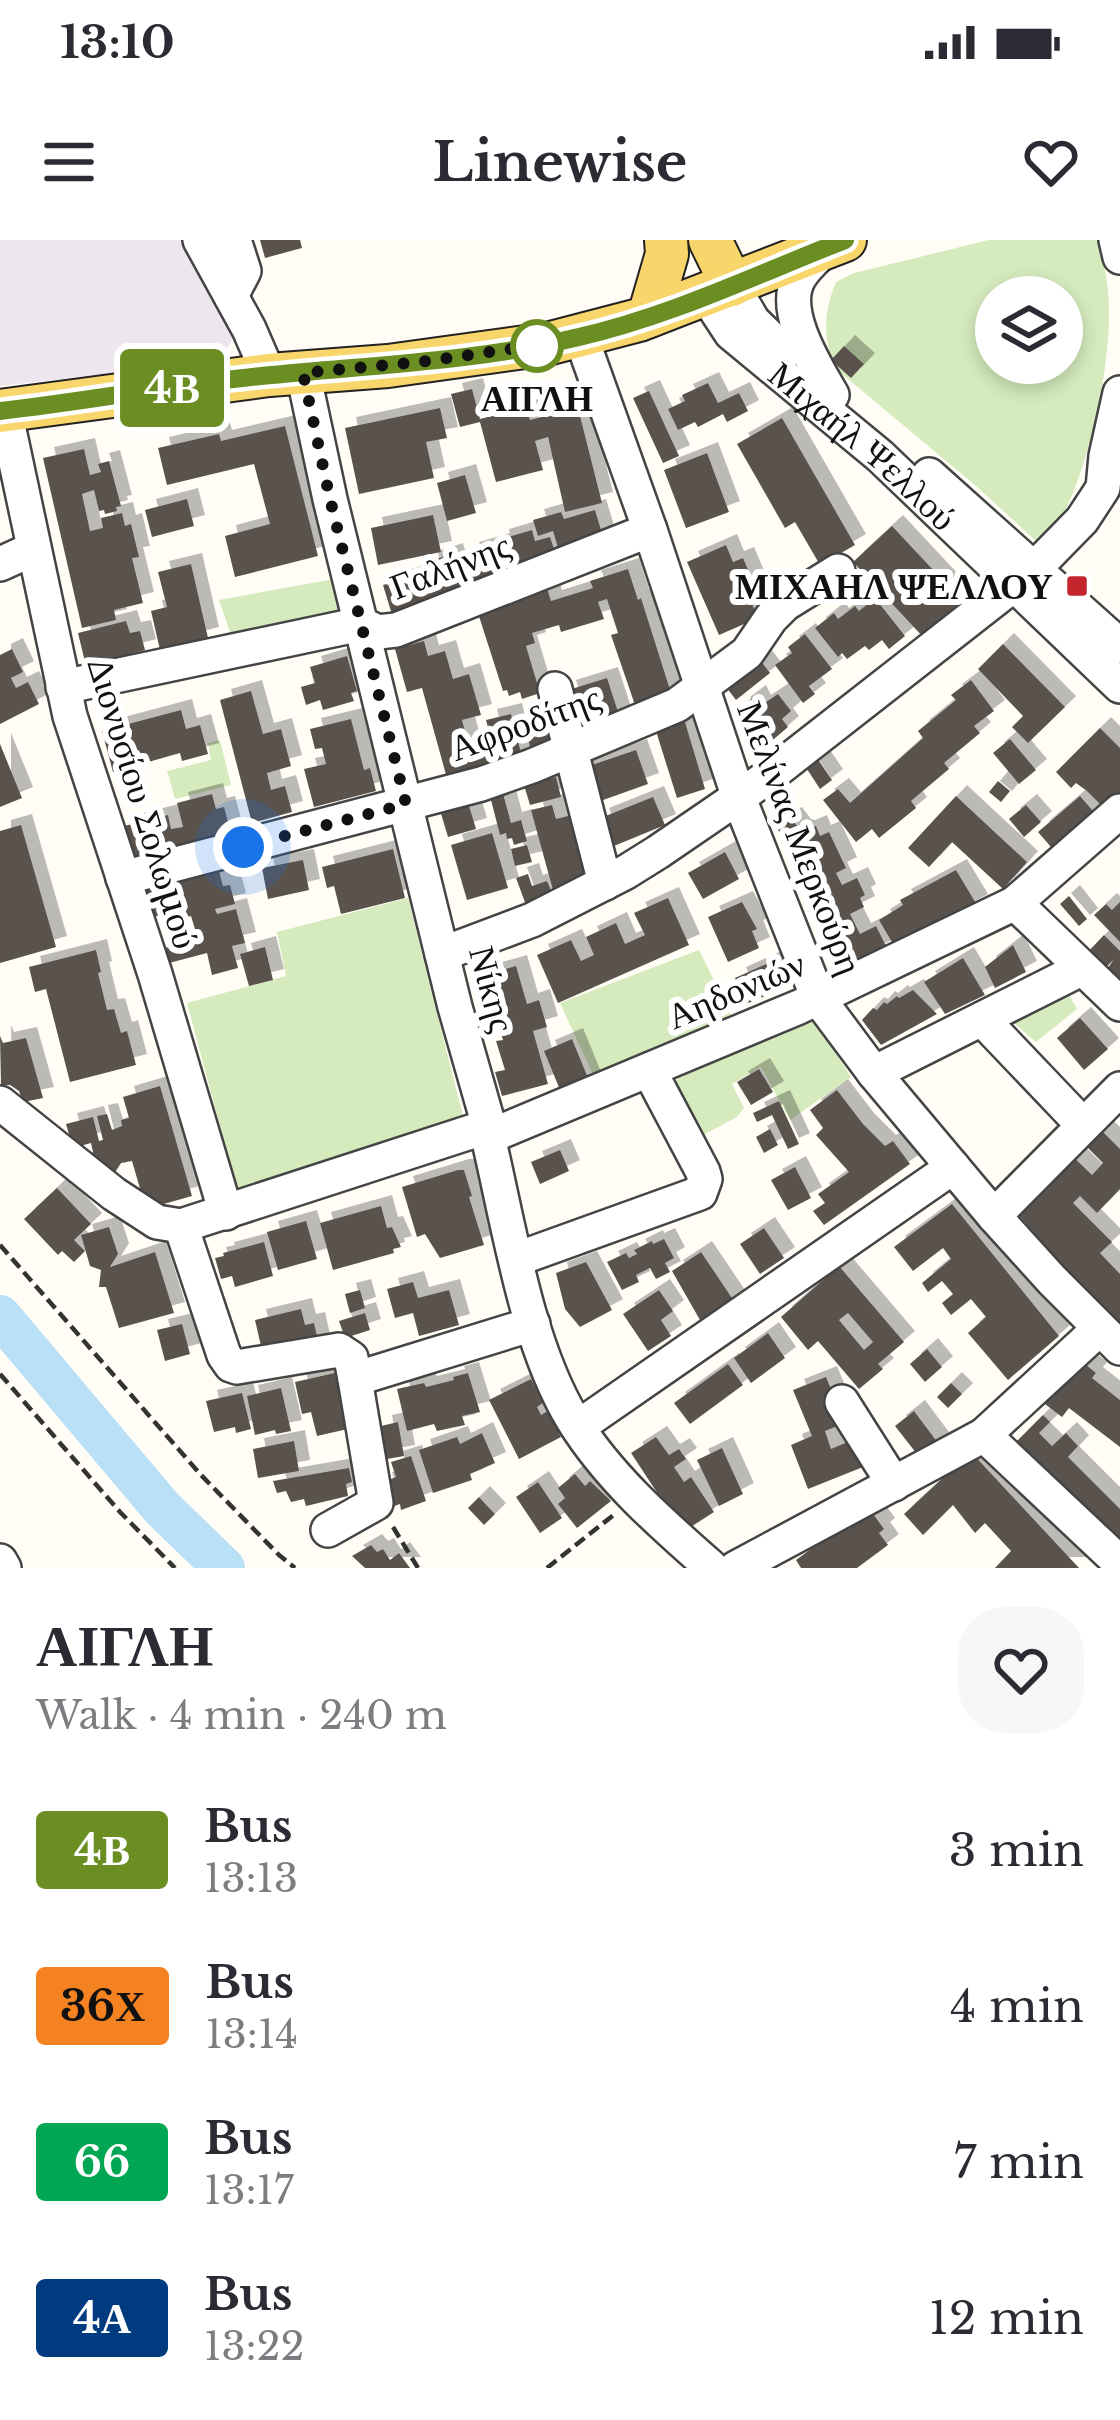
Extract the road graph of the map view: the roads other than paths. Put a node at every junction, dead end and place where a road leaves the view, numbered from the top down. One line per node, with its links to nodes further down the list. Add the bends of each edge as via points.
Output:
1 (200, 240): 11 (street, Νίκης)
2 (233, 240): 11 (street, via 244,271)
3 (666, 240): 12 (main road)
4 (680, 240): 10 (main road, Μιχαήλ Ψελλού)
5 (710, 240): 10 (main road, Μιχαήλ Ψελλού)
6 (758, 240): 8 (main road)
7 (1117, 240): 9 (street)
8 (836, 244): 10 (main road); 17 (street, via 795,284 806,350)
9 (1120, 257)
10 (719, 290): 12 (main road); 14 (street, Μιχαήλ Ψελλού, via 730,333); 17 (street, Μιχαήλ Ψελλού)
11 (231, 296): 15 (street, Νίκης, via 263,357)
12 (652, 315): 13 (main road); 14 (street, via 695,323)
13 (581, 337): 15 (main road); 20 (street, Μελίνας Μερκούρη)
14 (756, 353): 24 (street, Μιχαήλ Ψελλού)
15 (286, 374): 18 (main road); 25 (street, Νίκης, via 330,499)
16 (1120, 393): 19 (street, via 1106,456)
17 (832, 395): 24 (street, Μιχαήλ Ψελλού, via 922,468)
18 (2, 411): 21 (street, Διονυσίου Σολωμού)
19 (1111, 490): 24 (street)
20 (650, 530): 25 (street, Γαλήνης, via 396,630); 29 (street, Μελίνας Μερκούρη)
21 (33, 549): 22 (street); 28 (street, Διονυσίου Σολωμού)
22 (0, 564)
23 (838, 572): 29 (street, Αφροδίτης, via 778,610 747,653)
24 (1023, 576): 26 (street, Μιχαήλ Ψελλού); 27 (street, Μιχαήλ Ψελλού); 32 (street)
25 (361, 624): 28 (street, Γαλήνης); 33 (street, Νίκης)
26 (1120, 646)
27 (1120, 686)
28 (63, 687): 35 (street, Διονυσίου Σολωμού)
29 (702, 688): 31 (street, Αφροδίτης); 32 (street, Μελίνας Μερκούρη)
30 (555, 689): 31 (street)
31 (570, 751): 33 (street, Αφροδίτης); 36 (street)
32 (739, 798): 36 (street); 40 (street, Μελίνας Μερκούρη)
33 (406, 804): 35 (street, Αφροδίτης); 38 (street, Νίκης)
34 (1120, 812): 37 (street, Αηδονιών)
35 (123, 878): 50 (street, Διονυσίου Σολωμού)
36 (605, 883): 38 (street)
37 (1015, 903): 39 (street); 40 (street, Αηδονιών)
38 (442, 954): 48 (street, Νίκης)
39 (1081, 970): 41 (street); 42 (street)
40 (818, 998): 43 (street, Αηδονιών); 44 (street, Μελίνας Μερκούρη)
41 (1120, 1004)
42 (982, 1019): 44 (street); 47 (street)
43 (649, 1070): 48 (street, Αηδονιών); 53 (street, via 703,1172 700,1193)
44 (874, 1073): 49 (street, Μελίνας Μερκούρη)
45 (1120, 1089): 47 (street)
46 (0, 1103): 52 (street, via 114,1194 157,1222)
47 (1084, 1125): 51 (street)
48 (489, 1132): 50 (street, Αηδονιών); 53 (street, Νίκης)
49 (953, 1167): 51 (street, Μελίνας Μερκούρη); 58 (street)
50 (226, 1213): 52 (street, Αηδονιών)
51 (994, 1216): 55 (street, Μελίνας Μερκούρη)
52 (182, 1226): 56 (street, via 232,1365 339,1350 351,1358)
53 (517, 1259): 54 (street, Νίκης)
54 (533, 1324): 56 (street); 58 (street, Νίκης)
55 (1109, 1339): 59 (street)
56 (355, 1379): 61 (street, via 376,1503)
57 (842, 1402): 60 (street)
58 (578, 1427): 63 (street, Νίκης, via 634,1498)
59 (984, 1436): 60 (street); 62 (street)
60 (894, 1484): 64 (street)
61 (328, 1530)
62 (1120, 1563)
63 (712, 1568)
64 (736, 1568)

